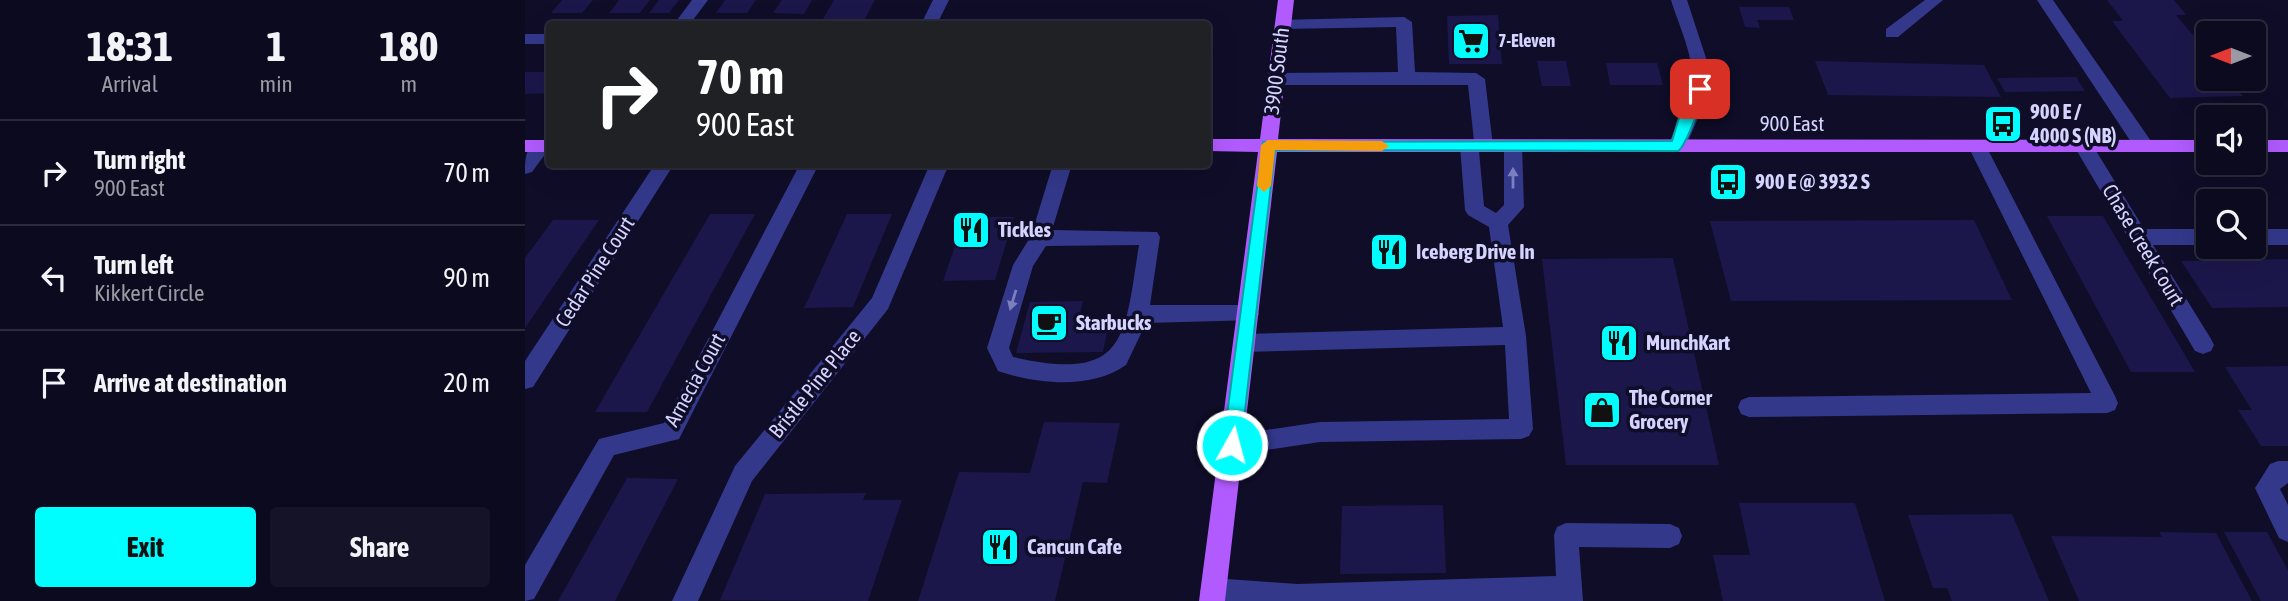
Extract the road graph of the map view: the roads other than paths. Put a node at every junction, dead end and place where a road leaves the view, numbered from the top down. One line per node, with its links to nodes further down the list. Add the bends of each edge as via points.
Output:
1 (700, 0): 7 (street)
2 (941, 0): 8 (street)
3 (1286, 0): 9 (main road, 3900 South)
4 (1679, 0): 20 (street, via 1701,78)
5 (1935, 0): 10 (street)
6 (2045, 0): 23 (street)
7 (684, 21)
8 (930, 21)
9 (1283, 24): 13 (street, via 1404,22); 14 (main road, 3900 South)
10 (1892, 33)
11 (546, 38): 12 (street)
12 (525, 39)
13 (1407, 78): 14 (street); 18 (street, via 1476,79)
14 (1276, 79): 16 (main road, 3900 South)
15 (1211, 145): 16 (main road, 900 East)
16 (1268, 145): 18 (main road, 900 East); 39 (main road, 3900 South)
17 (539, 146): 27 (street)
18 (1476, 146): 19 (main road, 900 East); 32 (street, via 1475,210)
19 (1513, 146): 20 (main road, 900 East); 32 (street, one-way to 19, via 1514,207)
20 (1678, 146): 21 (main road, 900 East)
21 (1977, 146): 22 (main road, 900 East); 44 (street, via 2107,403)
22 (2083, 146): 23 (main road, 900 East); 34 (street, Chase Creek Court)
23 (2144, 146): 24 (main road, 900 East)
24 (2196, 146)
25 (2266, 146): 26 (main road)
26 (2288, 146)
27 (525, 167)
28 (662, 168): 43 (street, Cedar Pine Court)
29 (808, 168): 49 (street, Arnecia Court, via 671,432 607,446)
30 (938, 168): 52 (street, Bristle Pine Place, via 881,303 743,474)
31 (1062, 168): 37 (street)
32 (1498, 223): 40 (street)
33 (2288, 236): 36 (street)
34 (2137, 237): 35 (street); 42 (street, Chase Creek Court)
35 (2196, 237)
36 (2266, 237)
37 (1040, 238): 38 (street, via 1150,237); 38 (street, one-way to 38, via 1023,265 998,348 1006,364 1024,370 1098,370 1117,360)
38 (1138, 314): 39 (street)
39 (1248, 314): 41 (main road, 3900 South)
40 (1515, 336): 41 (street); 45 (street, via 1521,429 1320,432)
41 (1245, 343): 45 (main road, 3900 South)
42 (2203, 345)
43 (525, 380)
44 (1749, 407)
45 (1232, 445): 51 (main road, 3900 South)
46 (2288, 472): 47 (street, via 2278,472 2267,488)
47 (2288, 530)
48 (1670, 536): 50 (street, via 1566,535)
49 (525, 590)
50 (1571, 594): 51 (street)
51 (1213, 596)
52 (685, 601)

